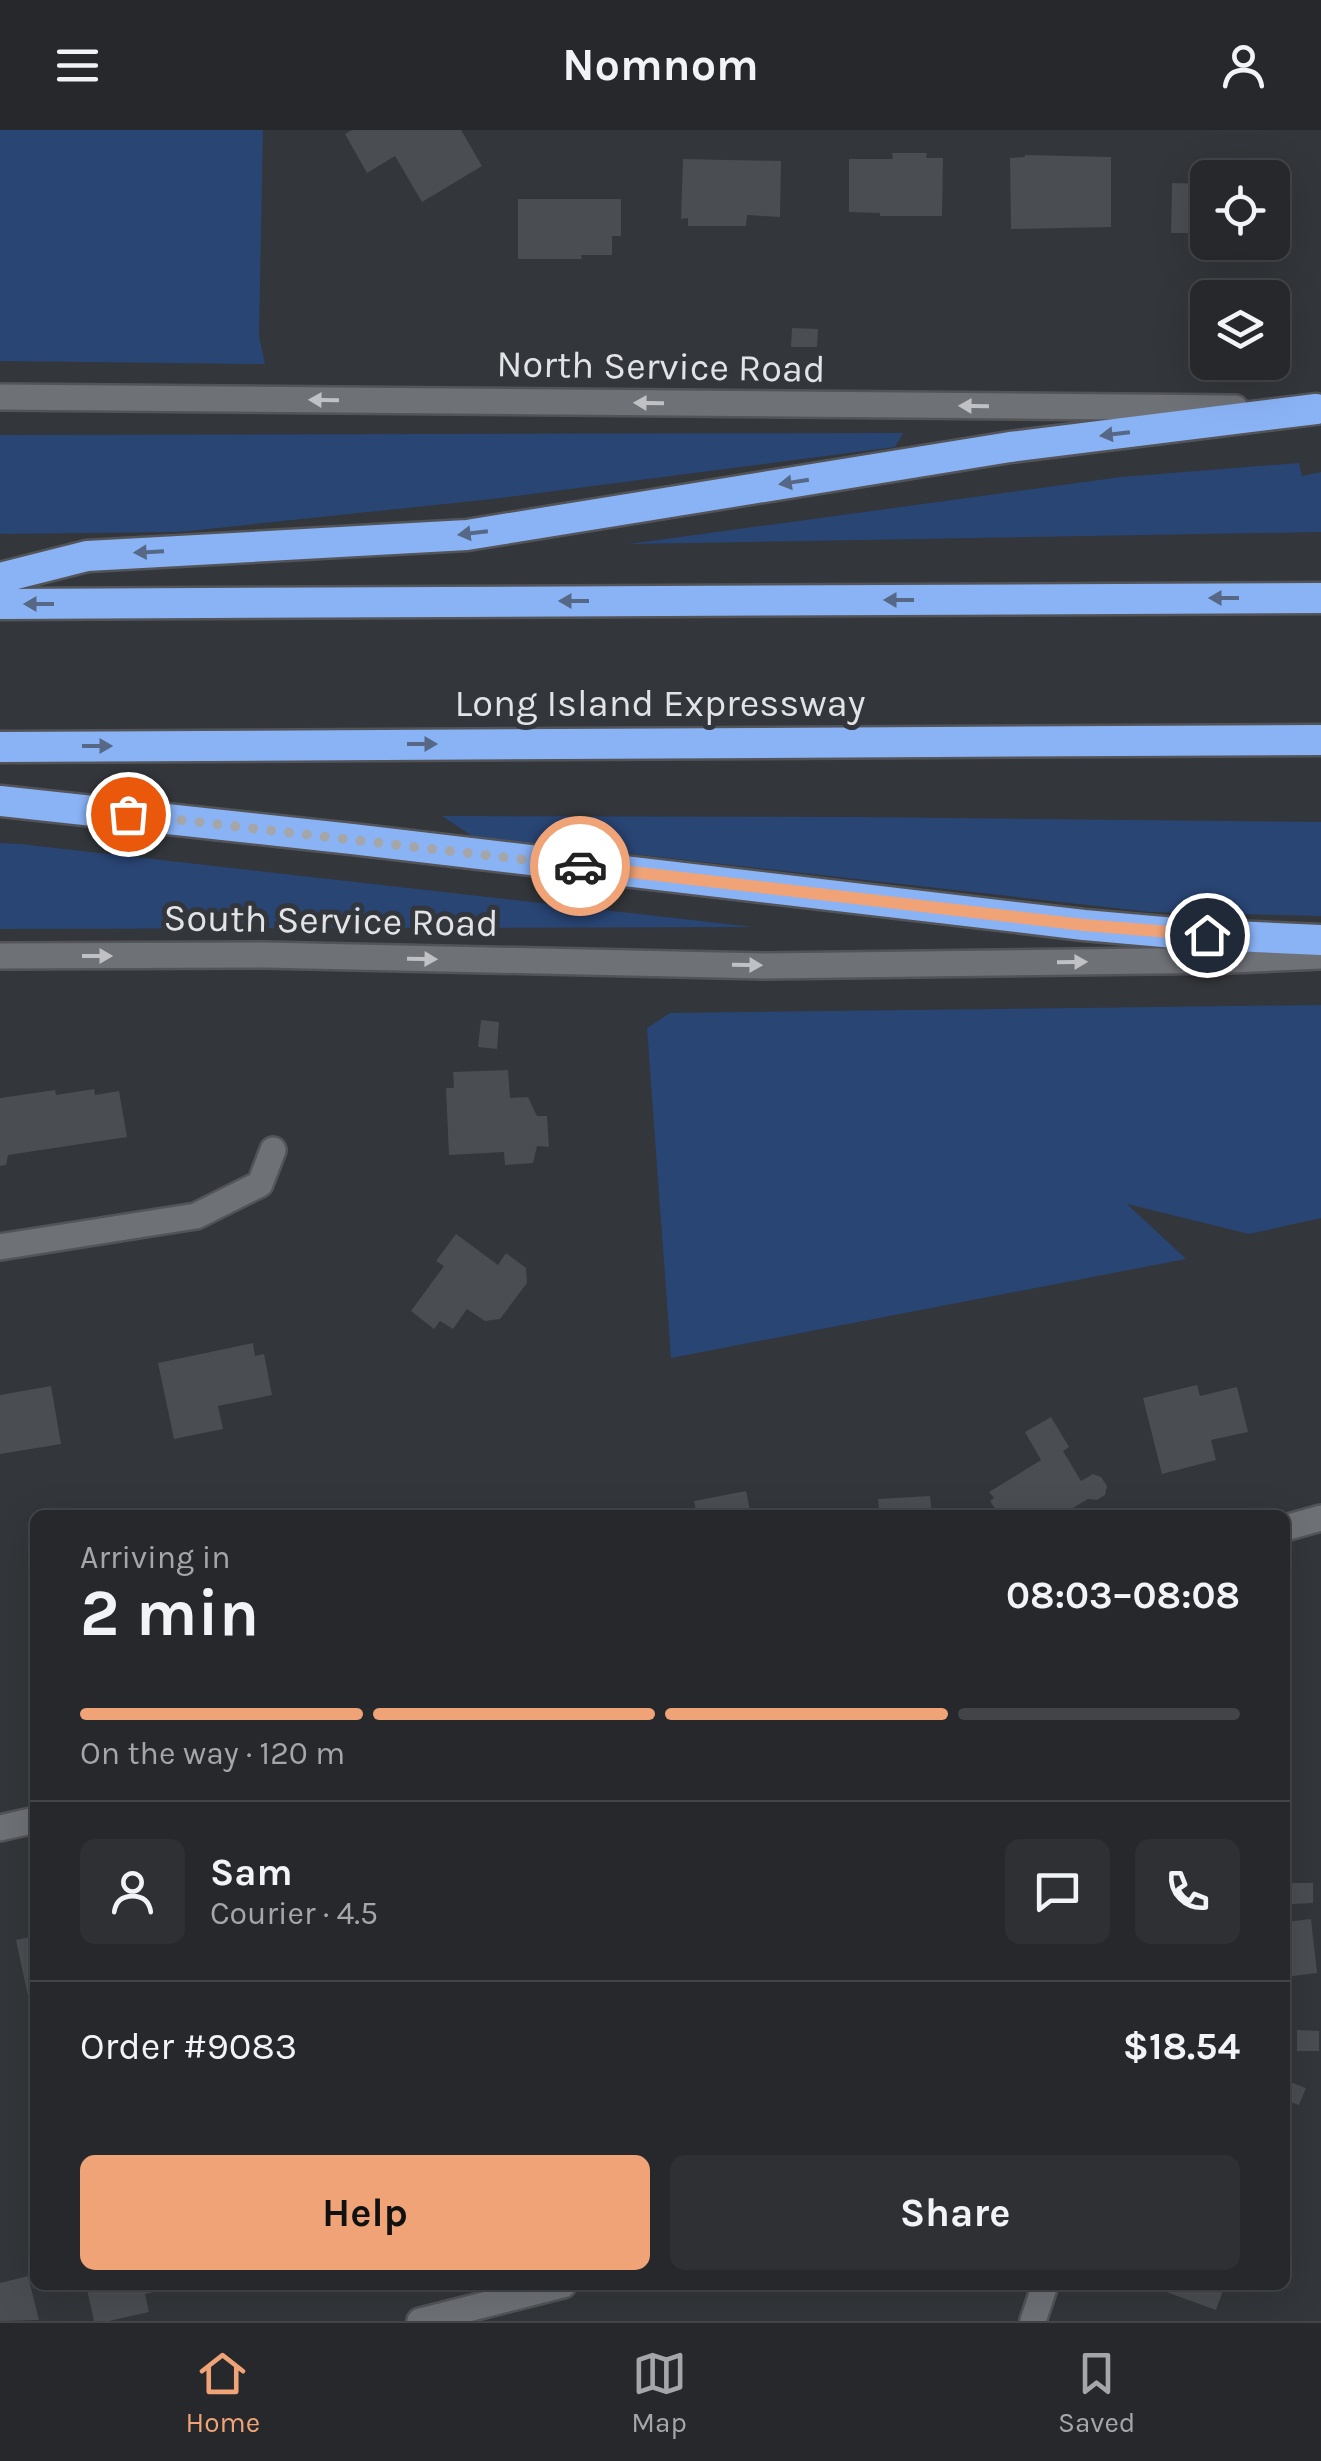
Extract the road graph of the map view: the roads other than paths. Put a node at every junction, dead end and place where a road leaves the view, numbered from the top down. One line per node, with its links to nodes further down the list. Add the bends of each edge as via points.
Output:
1 (0, 397): 2 (main road, North Service Road, one-way to 1)
2 (1319, 409): 3 (highway, one-way to 3, via 1010,447 467,535 87,556)
3 (0, 578)
4 (1321, 598): 5 (highway, one-way to 5)
5 (0, 604)
6 (1321, 740): 7 (highway, Long Island Expressway, one-way to 6)
7 (0, 747)
8 (0, 801): 9 (highway, via 1084,925)
9 (1321, 940)
10 (0, 956): 11 (main road, South Service Road, one-way to 11, via 765,966)
11 (1321, 956)
12 (274, 1150): 13 (main road, via 260,1184 196,1216)
13 (0, 1247)
14 (1321, 1518): 15 (main road)
15 (1290, 1527)
16 (30, 1821): 17 (main road)
17 (0, 1828)
18 (543, 2290): 20 (main road)
19 (1043, 2290): 21 (main road)
20 (420, 2321)
21 (1033, 2321)

